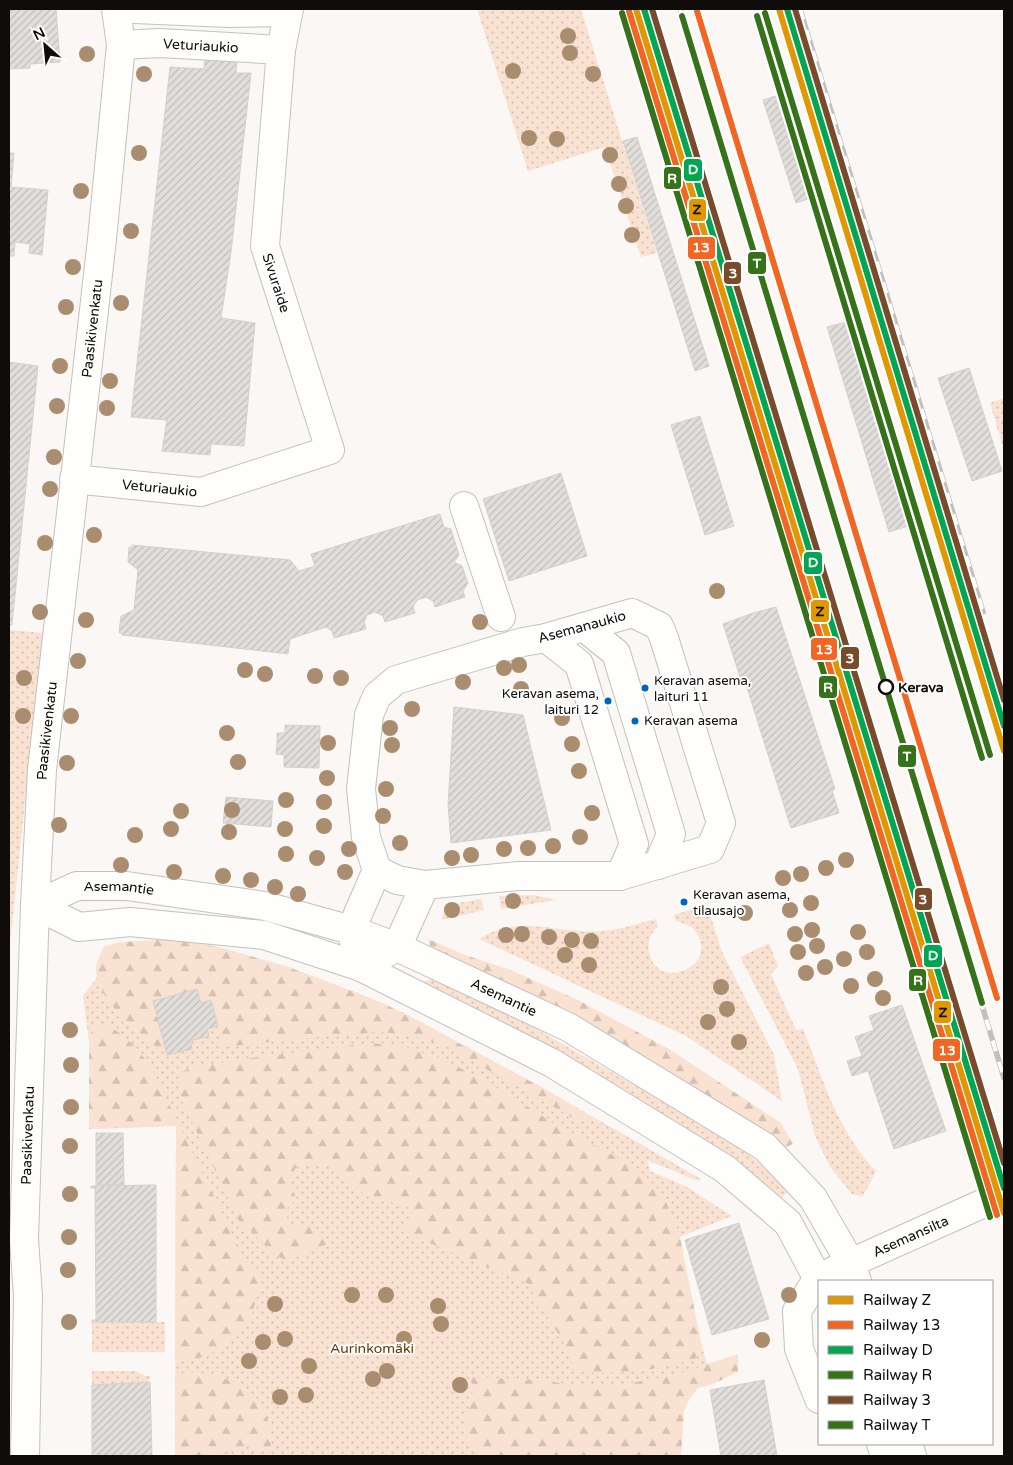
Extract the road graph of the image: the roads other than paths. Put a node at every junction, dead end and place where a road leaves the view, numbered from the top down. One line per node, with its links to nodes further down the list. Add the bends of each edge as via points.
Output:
1 (116, 9): 4 (street, Paasikivenkatu)
2 (134, 9): 3 (street)
3 (289, 10): 5 (street, Sivuraide)
4 (121, 45): 5 (street, Veturiaukio, via 160,43); 7 (street, Paasikivenkatu)
5 (282, 50): 6 (street, Sivuraide, via 264,246)
6 (330, 450): 7 (street, Veturiaukio, via 201,492)
7 (74, 479): 16 (street, Paasikivenkatu, via 42,770)
8 (464, 506): 9 (street)
9 (502, 617)
10 (584, 627): 11 (street, Asemanaukio); 12 (street, via 616,653 671,834); 12 (street, Asemanaukio, via 632,613 659,626 664,638 721,823 710,849)
11 (546, 638): 13 (street, Asemanaukio, via 396,680 377,696 369,715 361,789 366,837); 14 (street, via 579,664 634,844)
12 (658, 865): 14 (street, Asemanaukio)
13 (377, 870): 15 (street, Asemanaukio, via 397,880); 17 (street)
14 (620, 876): 15 (street, Asemanaukio, via 518,876)
15 (425, 885): 18 (street)
16 (35, 905): 17 (street, Asemantie, via 78,886 127,886 265,906); 19 (street, via 79,927 130,922 264,935); 21 (street, Paasikivenkatu)
17 (352, 930): 18 (street, Asemantie); 19 (street)
18 (396, 947): 19 (street); 22 (street, Asemantie, via 568,1027 765,1146 813,1198)
19 (361, 966): 23 (street, via 552,1063 725,1169 788,1223)
20 (1004, 1194): 22 (street, Asemansilta, via 930,1226)
21 (16, 1239): 26 (street, Paasikivenkatu, via 28,1296)
22 (853, 1272): 23 (street, Asemansilta)
23 (818, 1280): 24 (street, via 798,1311 799,1349)
24 (818, 1396)
25 (886, 1448): 27 (street)
26 (25, 1456)
27 (912, 1456)

